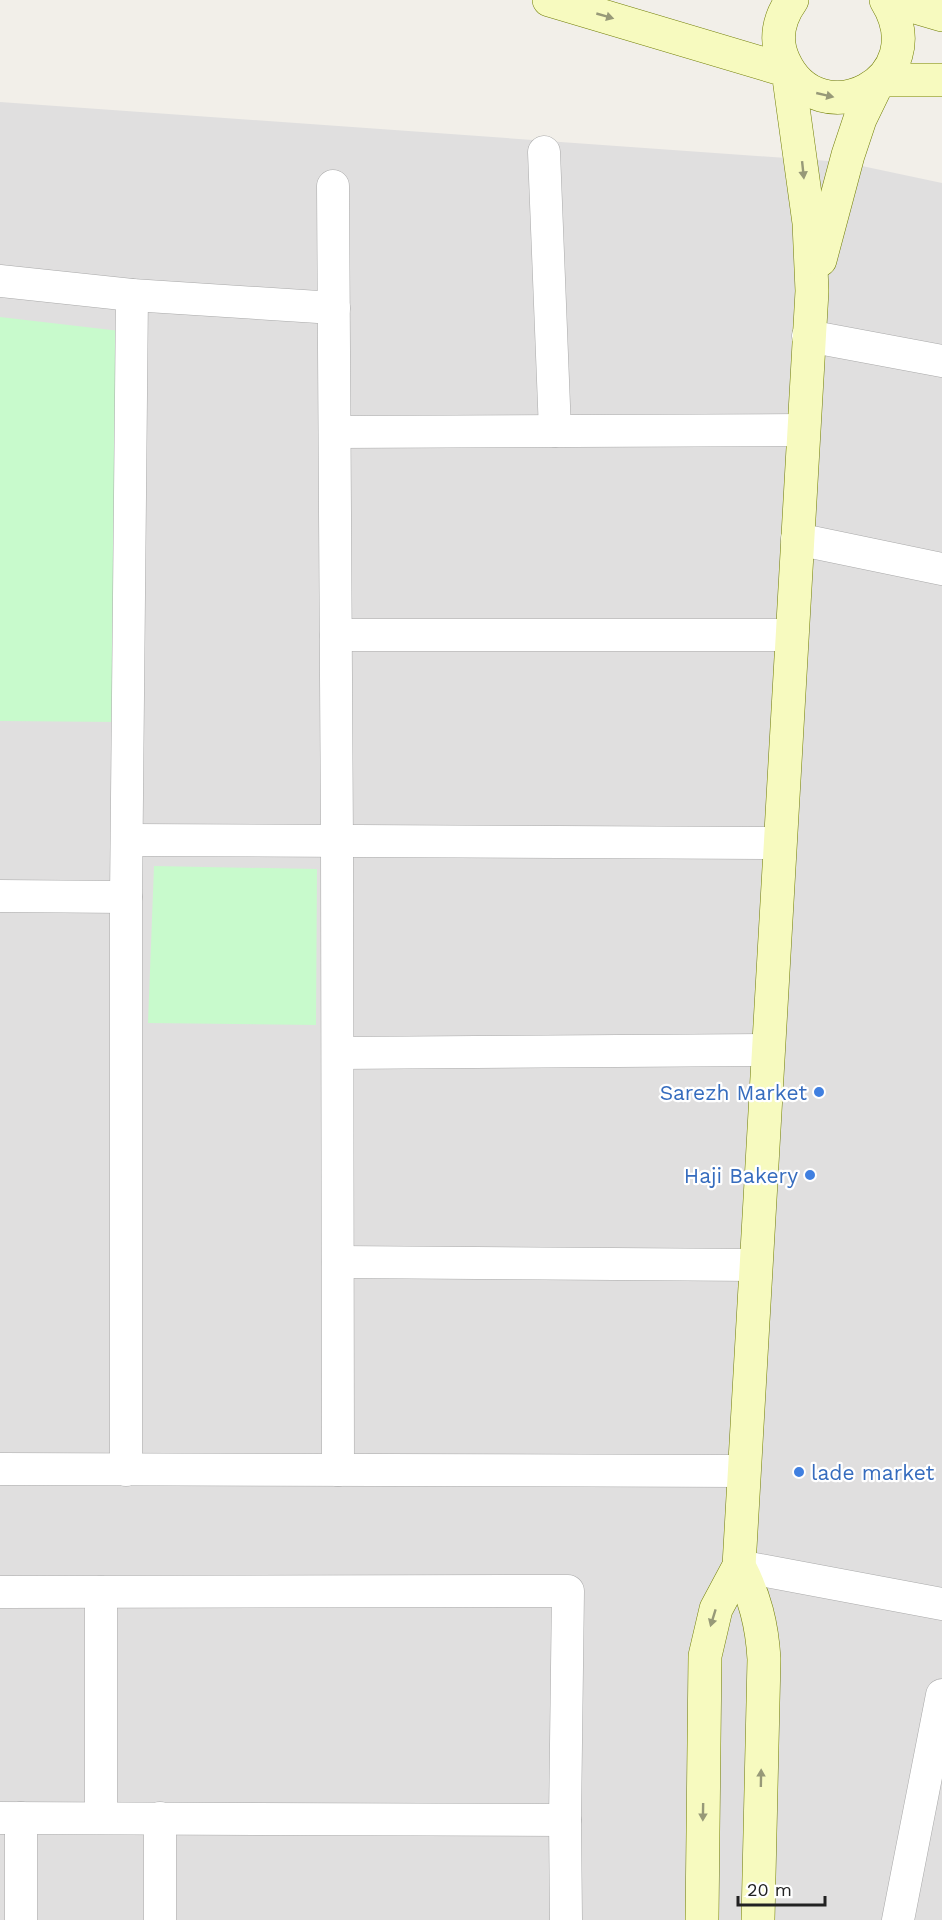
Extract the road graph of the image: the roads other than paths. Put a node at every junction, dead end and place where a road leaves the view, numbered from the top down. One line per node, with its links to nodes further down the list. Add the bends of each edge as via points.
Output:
1 (549, 0): 6 (street, one-way to 6)
2 (792, 0): 6 (street, via 778,32 780,52)
3 (886, 0): 8 (street, via 898,30 898,48)
4 (891, 0): 5 (street)
5 (942, 15)
6 (789, 71): 8 (street, one-way to 8, via 803,86 820,95 840,98 860,94); 12 (street, one-way to 12, via 809,224)
7 (942, 80): 8 (street)
8 (880, 82): 12 (street, via 860,119)
9 (544, 152): 18 (street)
10 (333, 186): 14 (street)
11 (0, 281): 13 (street)
12 (812, 291): 15 (street)
13 (132, 295): 14 (street); 24 (street)
14 (334, 308): 19 (street)
15 (808, 336): 16 (street); 17 (street)
16 (942, 361)
17 (803, 430): 18 (street); 20 (street)
18 (555, 431): 19 (street)
19 (335, 432): 22 (street)
20 (797, 539): 21 (street); 23 (street)
21 (942, 569)
22 (336, 635): 23 (street); 25 (street)
23 (791, 635): 26 (street)
24 (126, 840): 25 (street); 28 (street)
25 (337, 841): 26 (street); 30 (street)
26 (780, 843): 29 (street)
27 (0, 896): 28 (street)
28 (126, 897): 34 (street)
29 (768, 1050): 30 (street); 32 (street)
30 (338, 1053): 31 (street)
31 (338, 1262): 32 (street); 35 (street)
32 (756, 1265): 36 (street)
33 (0, 1469): 34 (street)
34 (126, 1470): 35 (street)
35 (338, 1470): 36 (street)
36 (744, 1471): 37 (street)
37 (739, 1566): 40 (street); 49 (street, one-way to 49, via 716,1609 705,1656); 50 (street, one-way to 37, via 763,1635 753,1596)
38 (0, 1592): 39 (street)
39 (101, 1592): 43 (street); 45 (street, via 568,1591)
40 (942, 1604)
41 (942, 1695): 51 (street)
42 (10, 1818): 43 (street); 46 (street)
43 (101, 1818): 44 (street)
44 (160, 1818): 45 (street); 47 (street)
45 (565, 1820): 48 (street)
46 (21, 1920)
47 (160, 1920)
48 (566, 1920)
49 (702, 1920)
50 (758, 1920)
51 (898, 1920)

